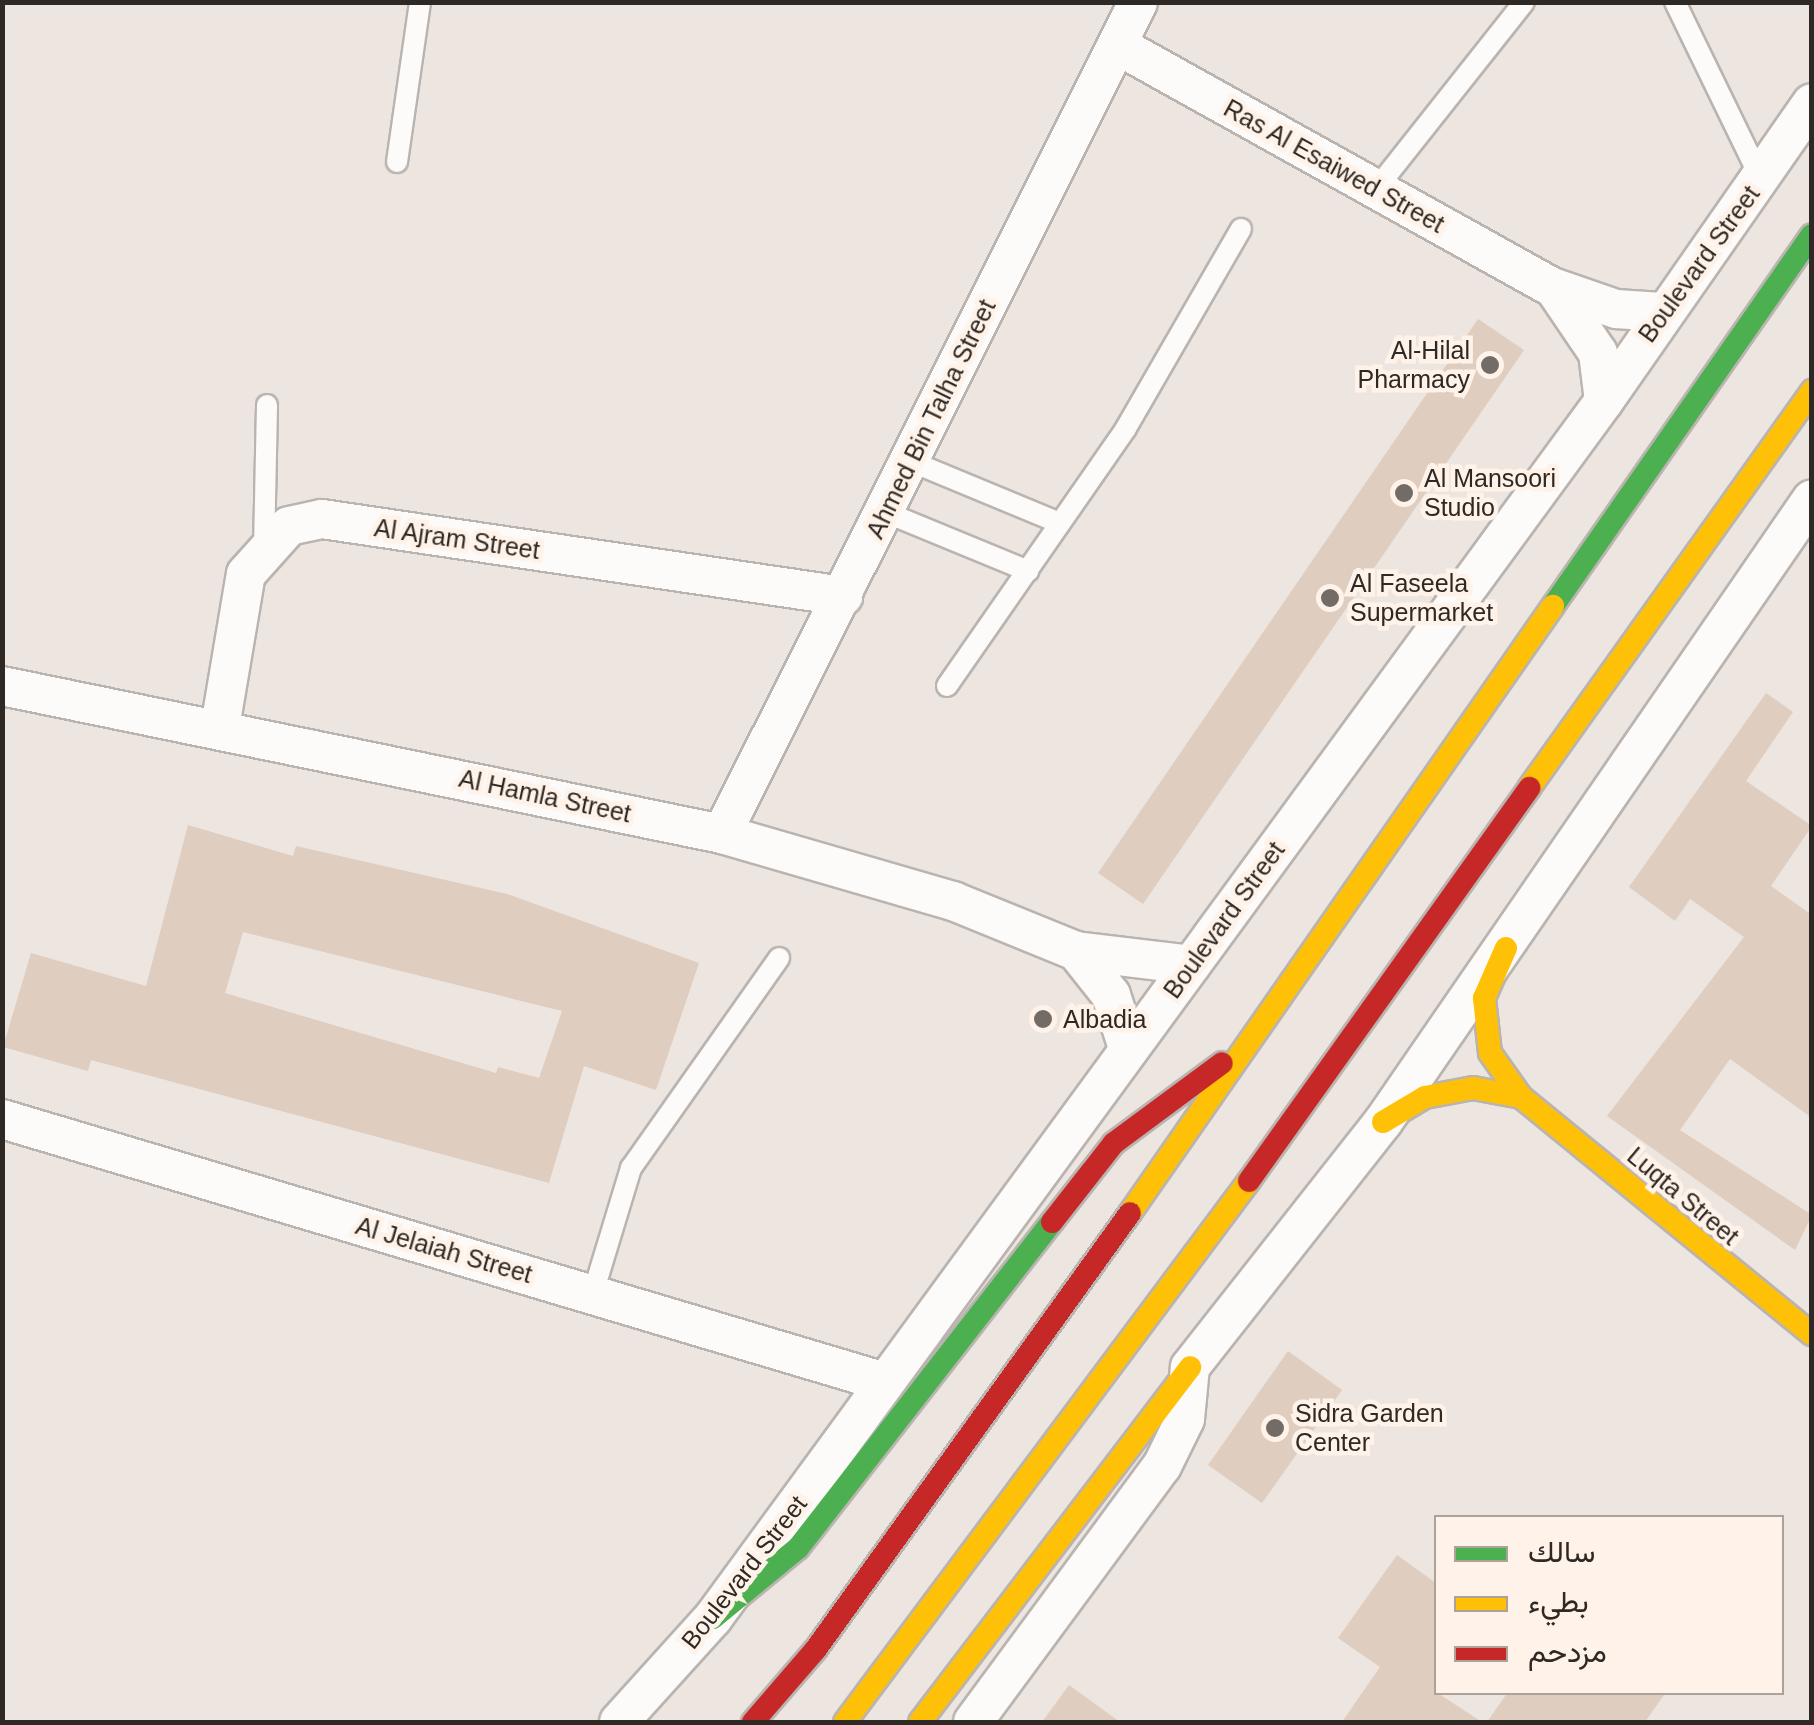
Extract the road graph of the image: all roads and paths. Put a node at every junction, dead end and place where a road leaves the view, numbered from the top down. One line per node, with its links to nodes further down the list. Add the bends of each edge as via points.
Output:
1 (420, 2): 7 (lane)
2 (1138, 2): 5 (street, Ahmed Bin Talha Street)
3 (1524, 2): 9 (lane)
4 (1675, 2): 8 (lane)
5 (1116, 45): 9 (street, Ras Al Esaiwed Street); 17 (street, Ahmed Bin Talha Street)
6 (1812, 103): 8 (street, Boulevard Street)
7 (397, 162)
8 (1760, 177): 13 (street, Boulevard Street)
9 (1376, 189): 12 (street, Ras Al Esaiwed Street)
10 (1242, 229): 20 (lane, via 1136,412)
11 (1812, 234): 33 (main road)
12 (1552, 286): 13 (street, Ras Al Esaiwed Street, via 1616,309); 15 (street, Ras Al Esaiwed Street, via 1598,353)
13 (1662, 312): 15 (street, Boulevard Street)
14 (1812, 391): 44 (main road, via 1174,1285)
15 (1604, 401): 31 (street, Boulevard Street)
16 (267, 405): 21 (lane)
17 (910, 462): 19 (street, Ahmed Bin Talha Street); 20 (lane)
18 (1812, 499): 28 (street)
19 (884, 512): 22 (lane); 23 (street, Ahmed Bin Talha Street)
20 (1060, 523): 22 (lane)
21 (264, 551): 23 (street, Al Ajram Street, via 289,526 322,519); 26 (street, Al Ajram Street, via 246,574)
22 (1028, 571): 25 (lane)
23 (843, 596): 27 (street, Ahmed Bin Talha Street)
24 (2, 686): 26 (street, Al Hamla Street)
25 (946, 686)
26 (220, 726): 27 (street, Al Hamla Street)
27 (722, 834): 29 (street, Al Hamla Street, via 953,901)
28 (1506, 948): 34 (main road, Luqta Street, via 1484,998 1490,1053); 36 (street)
29 (1076, 951): 31 (street, Al Hamla Street); 32 (street, Al Hamla Street, via 1111,995)
30 (779, 958): 37 (lane, via 632,1168)
31 (1191, 965): 32 (street, Boulevard Street)
32 (1128, 1048): 40 (street, Boulevard Street)
33 (1242, 1053): 41 (main road, via 1180,1088 1114,1144 798,1548); 43 (main road, via 816,1649)
34 (1521, 1097): 36 (main road, Luqta Street, via 1473,1088 1425,1097); 38 (main road, Luqta Street)
35 (2, 1119): 37 (street, Al Jelaiah Street)
36 (1382, 1122): 39 (street)
37 (592, 1293): 40 (street, Al Jelaiah Street)
38 (1812, 1334)
39 (1190, 1368): 45 (main road); 46 (street, via 1185,1419 1162,1466)
40 (885, 1382): 41 (street, Boulevard Street)
41 (713, 1618): 42 (street, Boulevard Street)
42 (619, 1722)
43 (753, 1722)
44 (846, 1722)
45 (920, 1722)
46 (973, 1722)

